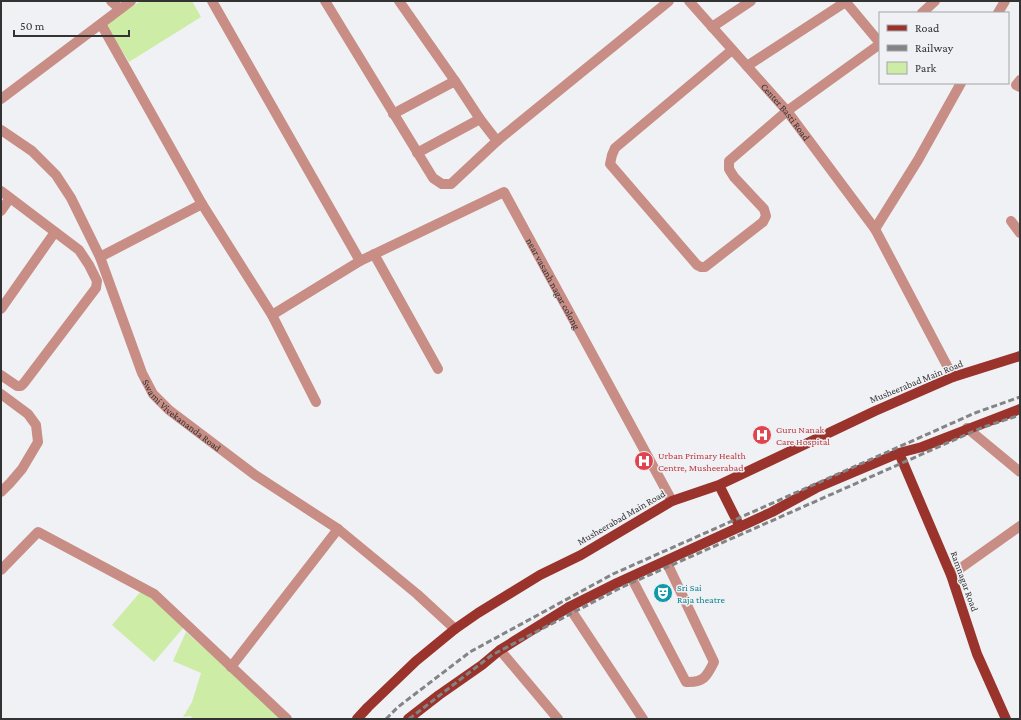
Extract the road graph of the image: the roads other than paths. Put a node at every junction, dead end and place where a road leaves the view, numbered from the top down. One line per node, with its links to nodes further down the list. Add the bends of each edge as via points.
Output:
1 (111, 1): 12 (street)
2 (131, 1): 12 (street)
3 (212, 1): 40 (street)
4 (325, 1): 25 (street)
5 (399, 1): 21 (street)
6 (669, 1): 28 (street)
7 (689, 1): 16 (street, Center Basti Road)
8 (751, 1): 16 (street)
9 (846, 1): 17 (street); 20 (street)
10 (935, 1): 13 (street)
11 (1005, 1): 14 (street)
12 (120, 9): 15 (street)
13 (923, 12)
14 (999, 12)
15 (101, 24): 23 (street); 32 (street)
16 (712, 27): 19 (street, Center Basti Road)
17 (879, 42)
18 (879, 44): 24 (street)
19 (732, 50): 20 (street, Center Basti Road); 24 (street, via 615,148 610,164 696,265 705,267 764,222 764,209 734,177 729,169 729,161)
20 (747, 66): 24 (street, Center Basti Road)
21 (456, 81): 25 (street); 26 (street)
22 (960, 84): 35 (street, via 918,160)
23 (1, 99)
24 (787, 111): 35 (street, Center Basti Road)
25 (393, 114): 29 (street)
26 (480, 119): 28 (street); 29 (street)
27 (1, 130): 39 (street, Swami Vivekananda Road, via 32,151 56,175 71,198)
28 (497, 141): 29 (street, via 451,184 442,184 433,178)
29 (417, 153)
30 (1, 191): 31 (street)
31 (10, 198): 33 (street); 36 (street)
32 (202, 204): 39 (street); 42 (street)
33 (1, 211)
34 (1011, 221): 37 (street)
35 (874, 229): 46 (street, Center Basti Road)
36 (55, 232): 41 (street); 45 (street, via 79,250 97,281 96,288 21,386)
37 (1020, 233)
38 (374, 254): 40 (street); 44 (street); 55 (street, near vasanh nagar colong, via 504,192)
39 (100, 257): 58 (street, Swami Vivekananda Road, via 142,373 153,394 169,410 256,476)
40 (360, 261): 42 (street)
41 (1, 309)
42 (272, 315): 48 (street)
43 (1020, 356): 46 (main road, Musheerabad Main Road)
44 (438, 369)
45 (1, 375)
46 (954, 377): 53 (main road, Musheerabad Main Road, via 875,411)
47 (1, 394): 54 (street, via 28,414 36,425 38,442 22,469)
48 (316, 402)
49 (1020, 409): 50 (main road)
50 (967, 428): 51 (main road, via 922,447); 52 (street)
51 (899, 453): 57 (main road, via 816,488); 61 (main road, Ramnagar Road)
52 (1020, 472)
53 (719, 485): 55 (main road, Musheerabad Main Road); 57 (main road)
54 (1, 492)
55 (672, 501): 64 (main road, Musheerabad Main Road, via 581,555 540,575)
56 (1020, 526): 61 (street)
57 (740, 527): 59 (main road)
58 (338, 529): 64 (street, Swami Vivekananda Road); 66 (street)
59 (666, 561): 62 (main road); 62 (street, via 714,662 707,676 700,681 686,682)
60 (1, 570): 66 (street, via 38,532 154,594)
61 (951, 575): 72 (main road, Ramnagar Road, via 977,654)
62 (630, 577): 63 (main road)
63 (569, 607): 65 (main road); 71 (street)
64 (455, 629): 68 (main road, Musheerabad Main Road, via 416,661)
65 (500, 650): 69 (main road); 70 (street)
66 (231, 667): 67 (street)
67 (287, 719)
68 (357, 719)
69 (408, 719)
70 (558, 719)
71 (643, 719)
72 (1006, 719)

